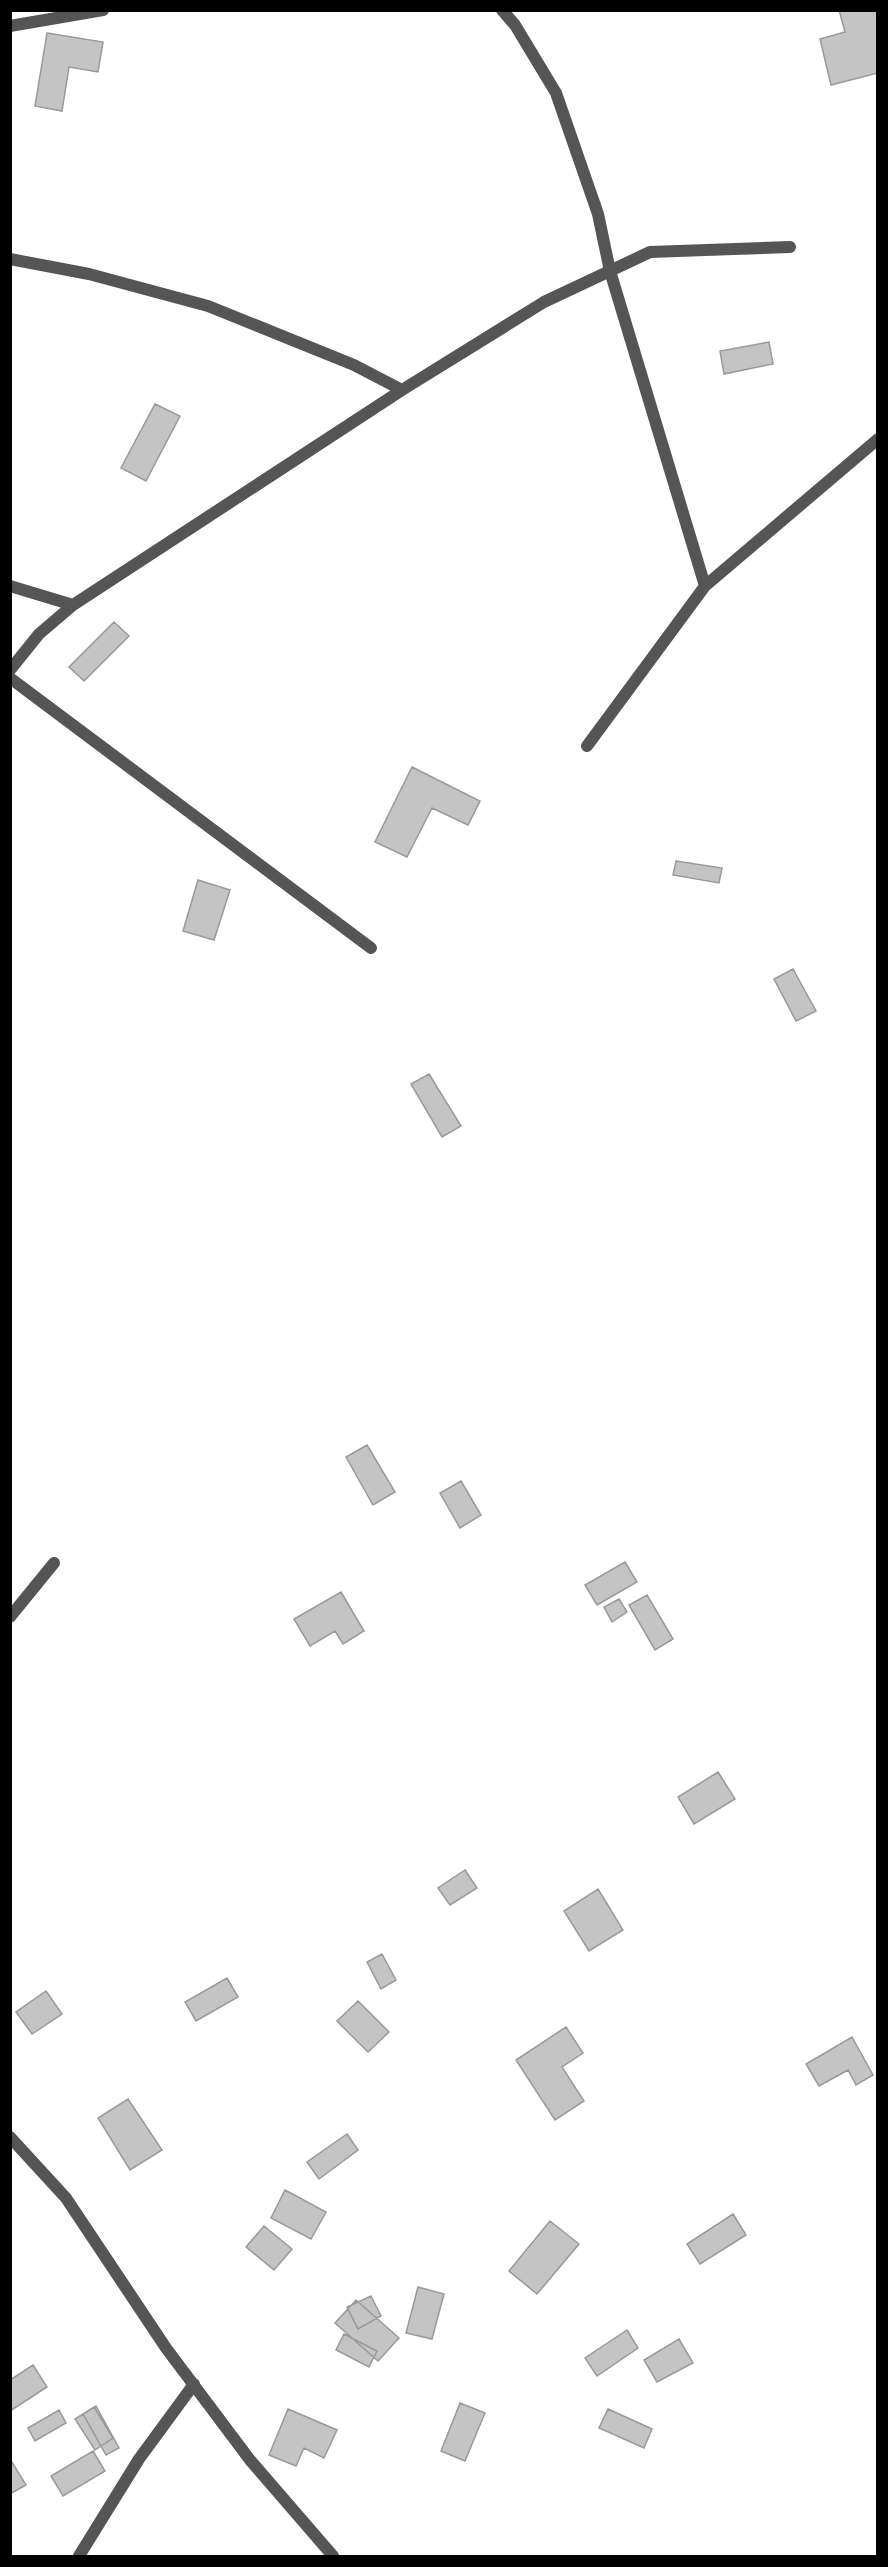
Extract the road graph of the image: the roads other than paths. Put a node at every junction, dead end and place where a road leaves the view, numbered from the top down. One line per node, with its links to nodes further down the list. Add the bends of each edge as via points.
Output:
1 (103, 10): 3 (street)
2 (502, 10): 6 (street, via 556,93 598,214)
3 (10, 26)
4 (790, 247): 6 (street, via 650,252)
5 (10, 259): 7 (street, via 89,274 208,306 354,365)
6 (610, 271): 7 (street, via 544,302); 9 (street)
7 (402, 390): 11 (street)
8 (878, 439): 9 (street)
9 (705, 585): 14 (street)
10 (10, 586): 11 (street)
11 (73, 605): 12 (street, via 39,634)
12 (10, 670)
13 (10, 678): 15 (street)
14 (587, 746)
15 (371, 948)
16 (54, 1563): 17 (street)
17 (10, 1617)
18 (10, 2137): 19 (street, via 66,2198)
19 (194, 2384): 20 (street, via 139,2459); 21 (street, via 250,2460)
20 (79, 2556)
21 (333, 2556)

